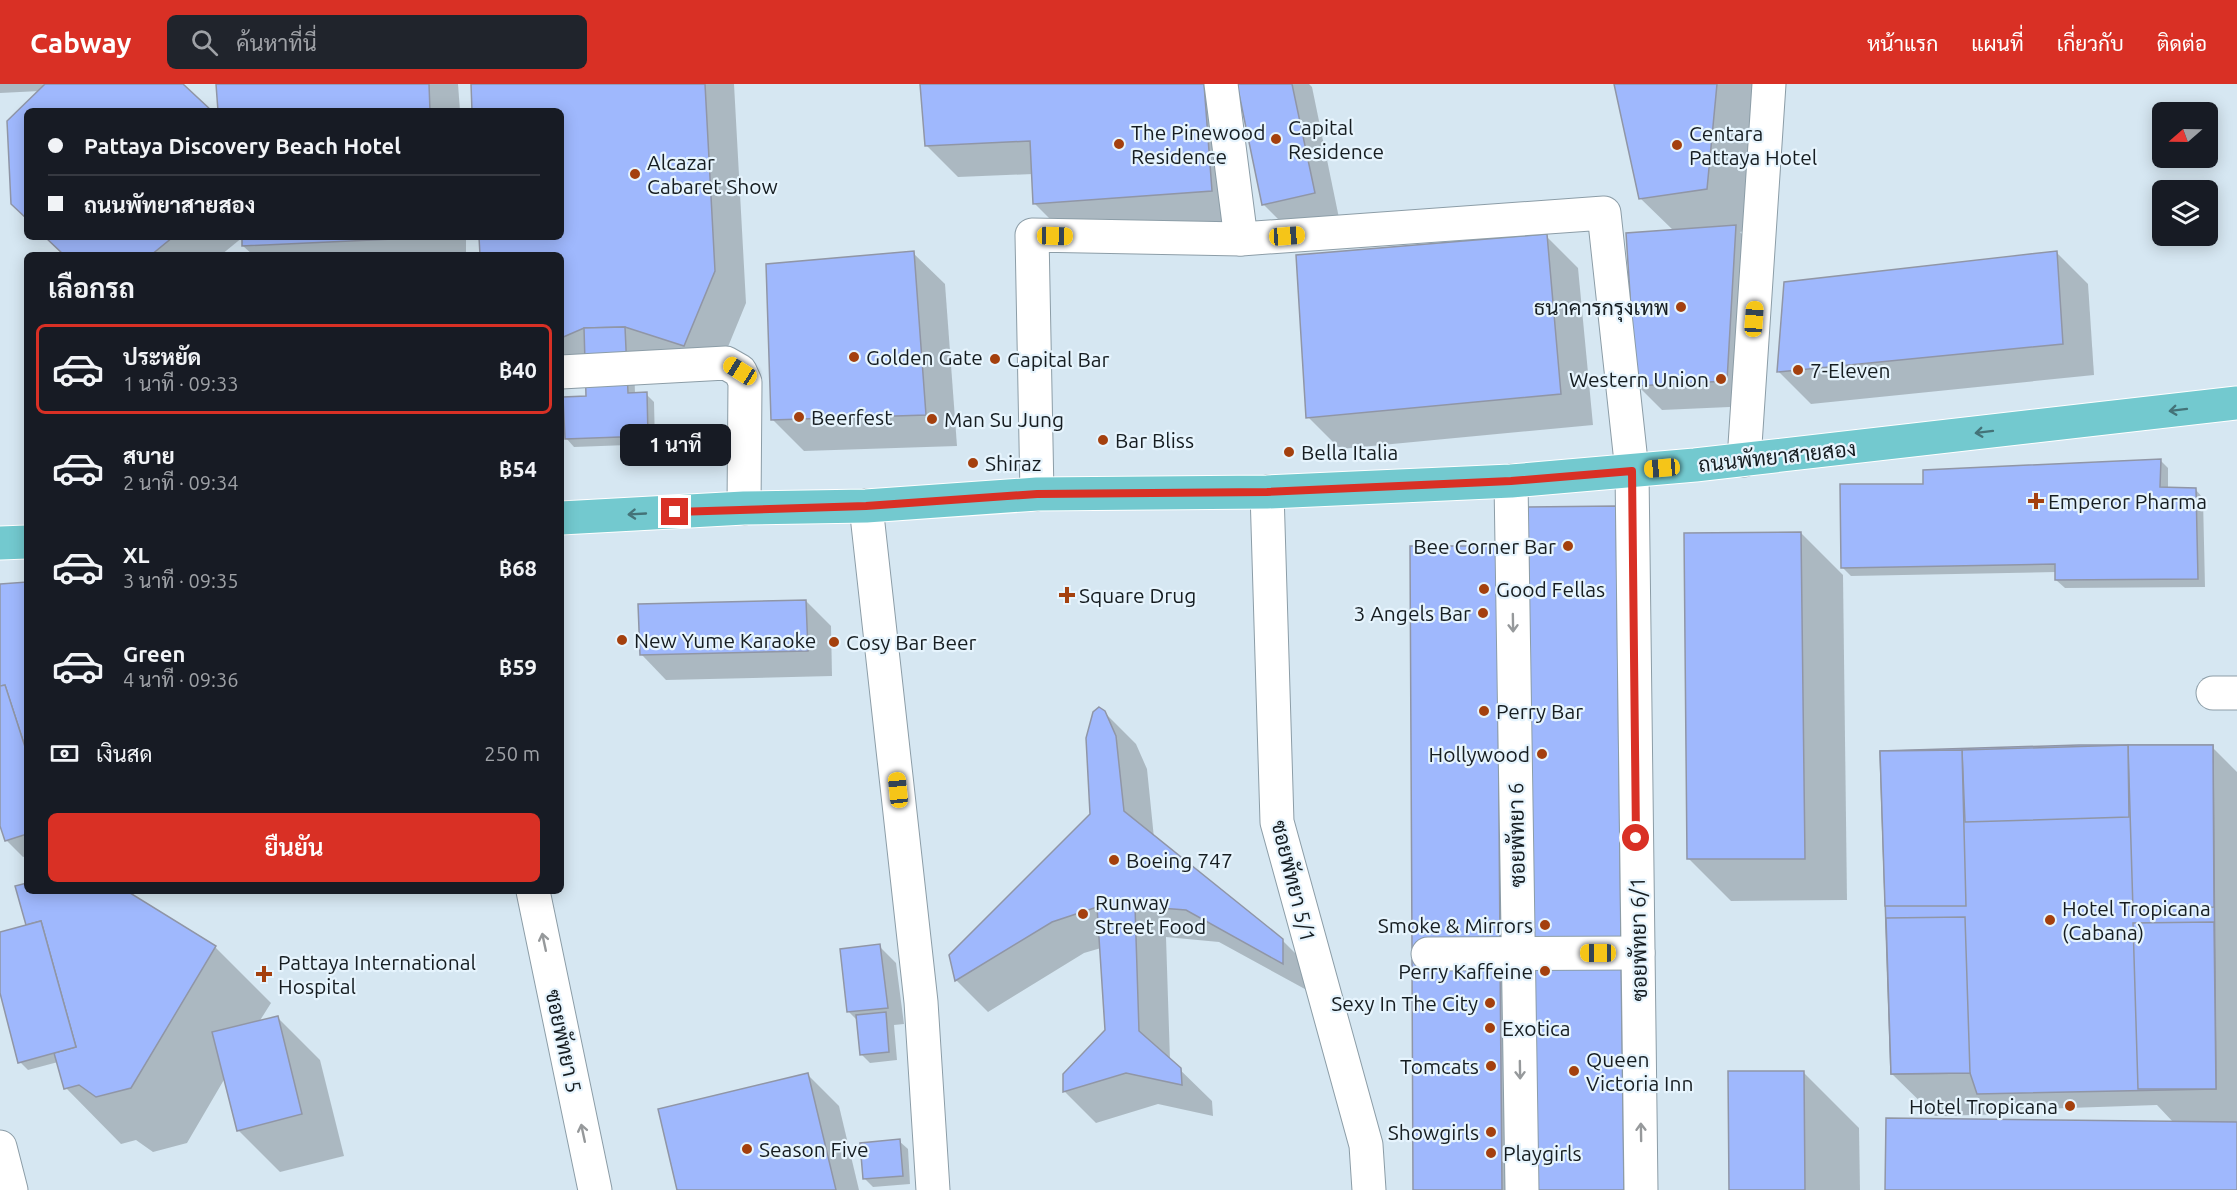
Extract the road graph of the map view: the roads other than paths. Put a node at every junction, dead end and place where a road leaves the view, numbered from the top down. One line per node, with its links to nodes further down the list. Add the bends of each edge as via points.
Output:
1 (1221, 84): 3 (street)
2 (1769, 84): 6 (street)
3 (1241, 239): 7 (street, ซอยพัทยา 6/1, via 1604,213); 10 (street, via 1032,235)
4 (564, 372): 12 (street, via 726,363 740,371 744,382)
5 (2237, 403): 6 (main road, ถนนพัทยาสายสอง, one-way to 6)
6 (1744, 460): 7 (main road, ถนนพัทยาสายสอง)
7 (1632, 471): 8 (main road, ถนนพัทยาสายสอง); 18 (street, ซอยพัทยา 6/1)
8 (1511, 481): 9 (main road, ถนนพัทยาสายสอง); 17 (street, ซอยพัทยา 6, one-way to 17)
9 (1267, 492): 10 (main road, ถนนพัทยาสายสอง); 24 (street, ซอยพัทยา 5/1, via 1276,822 1366,1145)
10 (1037, 494): 11 (main road, ถนนพัทยาสายสอง)
11 (866, 506): 12 (main road, ถนนพัทยาสายสอง); 23 (street, via 921,1002)
12 (744, 508): 13 (main road, ถนนพัทยาสายสอง, one-way to 13)
13 (564, 518)
14 (24, 542): 15 (main road)
15 (0, 543)
16 (534, 894): 22 (street, ซอยพัทยา 5, one-way to 16)
17 (1518, 953): 18 (street); 19 (street); 25 (street, ซอยพัทยา 6, one-way to 25)
18 (1638, 953): 26 (street, ซอยพัทยา 6/1, one-way to 18)
19 (1428, 954)
20 (0, 1147): 21 (street)
21 (11, 1190)
22 (595, 1190)
23 (933, 1190)
24 (1369, 1190)
25 (1522, 1190)
26 (1641, 1190)

